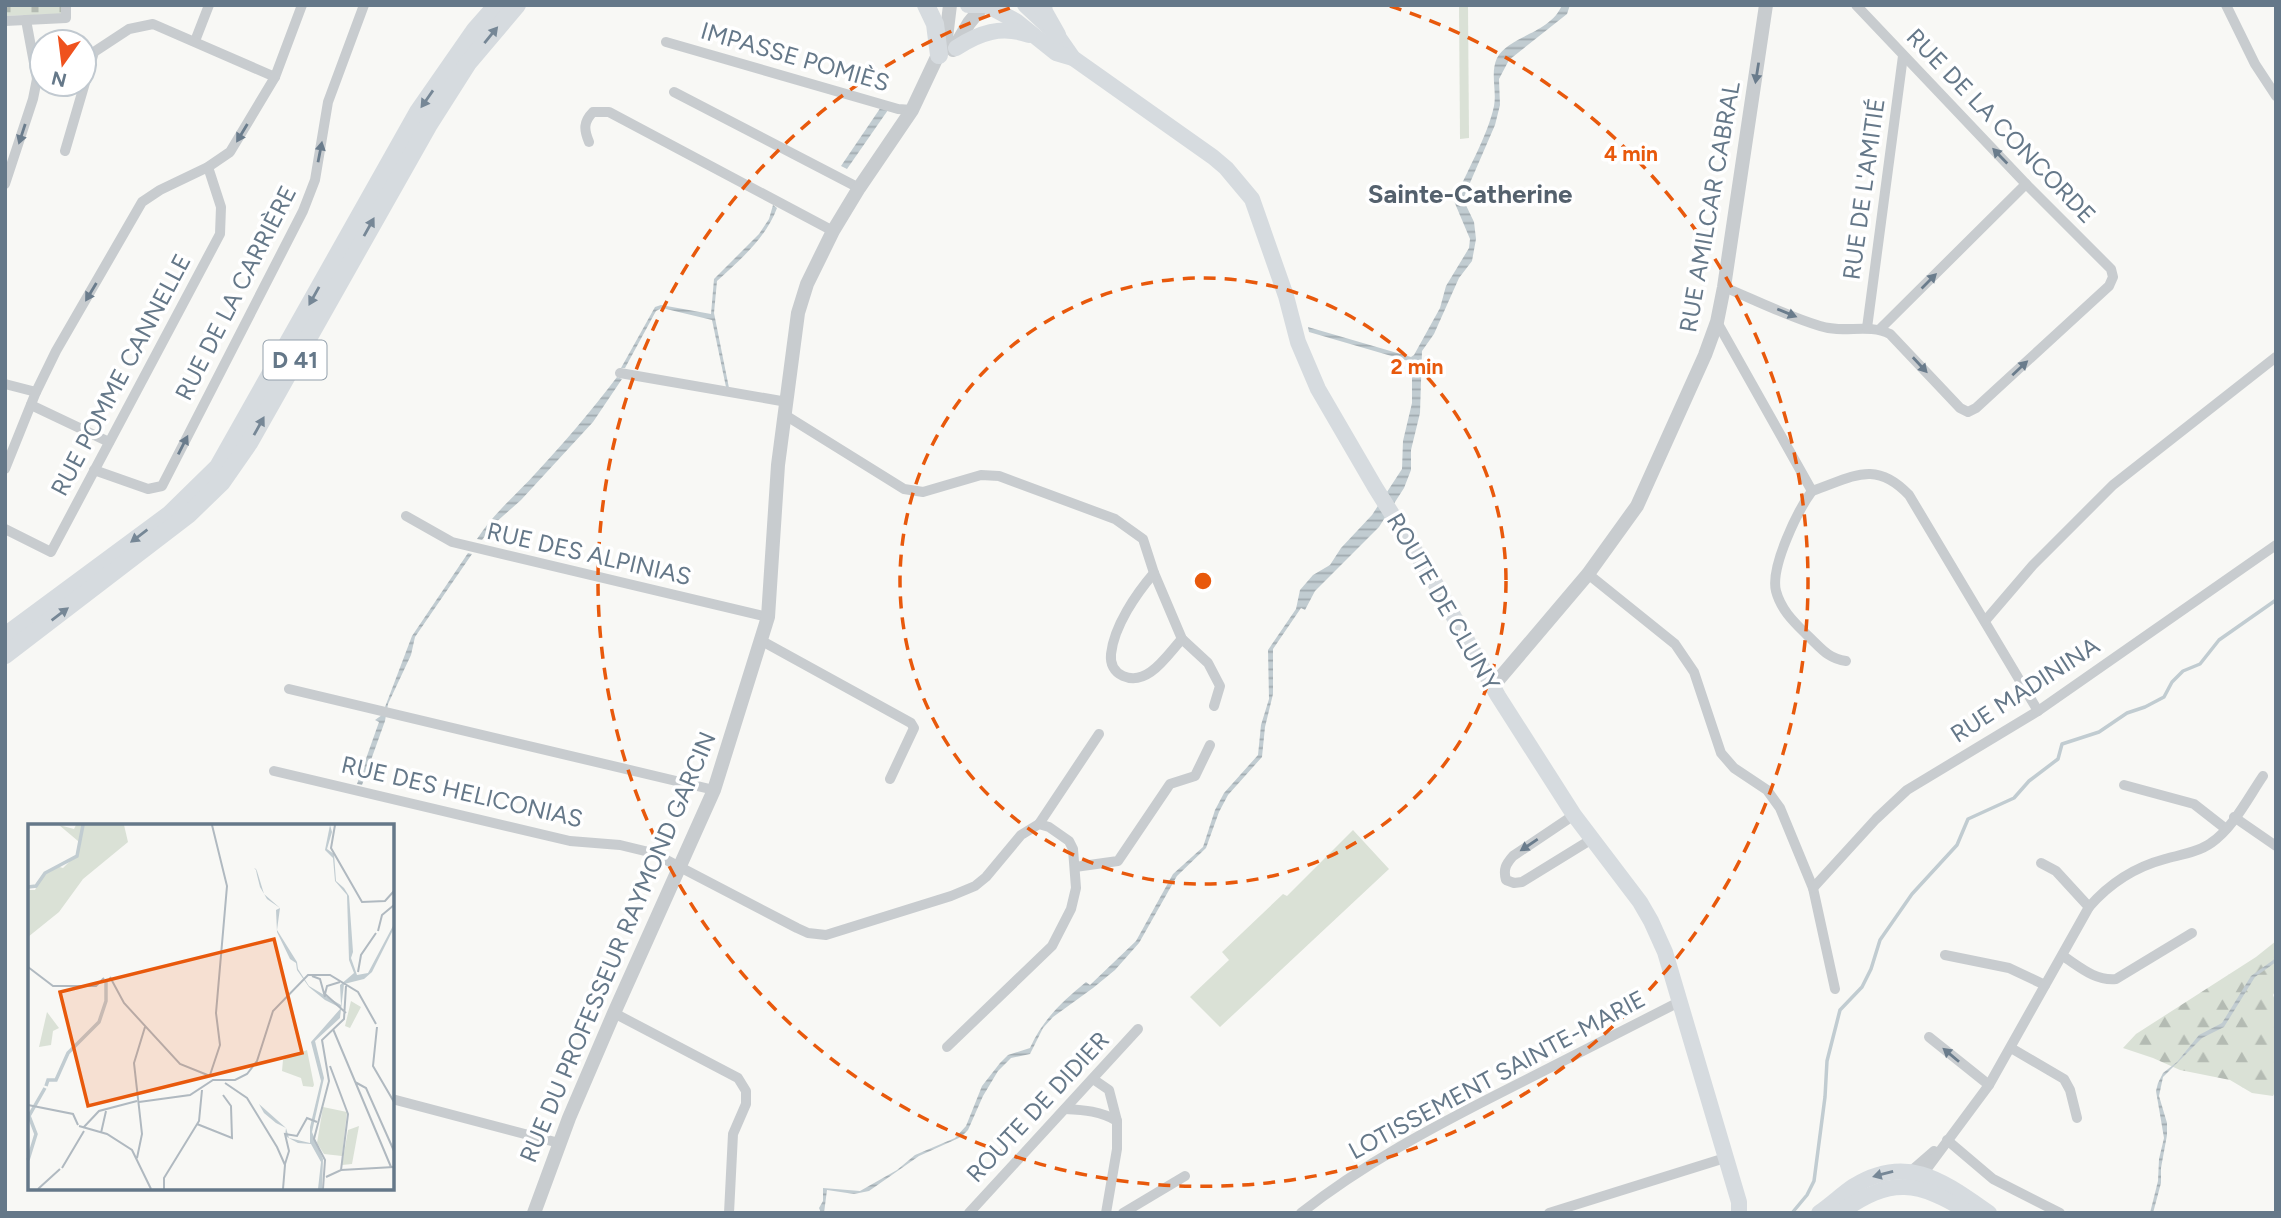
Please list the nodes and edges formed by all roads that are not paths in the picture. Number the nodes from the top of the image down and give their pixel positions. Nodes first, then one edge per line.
1 (66, 5) edge
2 (209, 5) edge
3 (302, 5) edge
4 (364, 5) edge
5 (497, 5) edge
6 (517, 5) edge
7 (926, 5) edge
8 (950, 5) edge
9 (1024, 5) edge
10 (1043, 5) edge
11 (1766, 5) edge
12 (1856, 5) edge
13 (982, 6) edge
14 (2229, 7) edge
15 (26, 20) junction
16 (5, 21) edge
17 (1057, 35) junction
18 (1037, 38) junction
19 (195, 41) junction
20 (666, 43) dead end
21 (1903, 56) junction
22 (943, 57) junction
23 (1073, 58) junction
24 (275, 77) junction
25 (674, 92) dead end
26 (2276, 96) edge
27 (912, 110) junction
28 (589, 142) dead end
29 (65, 151) dead end
30 (208, 167) junction
31 (848, 181) junction
32 (5, 184) edge
33 (2026, 184) junction
34 (833, 231) junction
35 (1724, 287) junction
36 (1717, 322) junction
37 (1867, 328) junction
38 (1880, 329) junction
39 (2276, 357) edge
40 (620, 373) dead end
41 (5, 384) edge
42 (36, 392) junction
43 (31, 405) junction
44 (786, 409) junction
45 (109, 442) junction
46 (5, 469) edge
47 (94, 470) junction
48 (1812, 491) junction
49 (406, 516) dead end
50 (5, 529) edge
51 (2276, 545) edge
52 (1154, 573) junction
53 (1588, 574) junction
54 (768, 617) junction
55 (1985, 621) junction
56 (5, 636) edge
57 (1182, 639) junction
58 (761, 640) junction
59 (5, 655) edge
60 (1846, 661) dead end
61 (1493, 686) junction
62 (289, 689) dead end
63 (1214, 706) dead end
64 (2038, 711) junction
65 (1099, 734) dead end
66 (1210, 745) dead end
67 (274, 771) dead end
68 (2263, 776) dead end
69 (890, 779) dead end
70 (2124, 785) dead end
71 (714, 790) junction
72 (1574, 814) junction
73 (2234, 817) junction
74 (1039, 824) junction
75 (2226, 829) junction
76 (1592, 839) junction
77 (2276, 846) edge
78 (2040, 863) dead end
79 (680, 865) junction
80 (1075, 867) junction
81 (1813, 888) junction
82 (2089, 907) junction
83 (2192, 933) dead end
84 (1945, 955) dead end
85 (2063, 956) junction
86 (2045, 985) junction
87 (1835, 989) dead end
88 (1681, 1001) junction
89 (614, 1013) junction
90 (1138, 1029) dead end
91 (1929, 1037) dead end
92 (947, 1047) dead end
93 (2011, 1048) junction
94 (1093, 1079) junction
95 (1989, 1085) junction
96 (394, 1100) edge
97 (1065, 1110) junction
98 (2077, 1118) dead end
99 (1117, 1121) junction
100 (1947, 1140) junction
101 (559, 1143) junction
102 (1725, 1158) junction
103 (1185, 1176) dead end
104 (1916, 1177) junction
105 (1742, 1209) edge
106 (534, 1213) edge
107 (729, 1213) edge
108 (969, 1213) edge
109 (1106, 1213) edge
110 (1123, 1213) edge
111 (1301, 1213) edge
112 (1549, 1213) edge
113 (1819, 1213) edge
114 (1840, 1213) edge
115 (1970, 1213) edge
116 (1989, 1213) edge
117 (2060, 1213) edge

1 - 15 street
2 - 19 street
3 - 24 street
47 -> 4 street, RUE DE LA CARRIÈRE
5 -> 56 highway, D 41
59 -> 6 highway, D 41
7 - 22 highway
8 - 22 street, RUE DU PROFESSEUR RAYMOND GARCIN
9 - 17 main road, ROUTE DE CLUNY
10 - 17 highway
11 -> 35 street, RUE AMILCAR CABRAL
12 - 21 street, RUE DE LA CONCORDE
13 - 18 main road, ROUTE DE CLUNY
13 - 22 street, RUE DU PROFESSEUR RAYMOND GARCIN
14 - 26 street
15 - 16 street
15 -> 32 street
17 - 23 main road, ROUTE DE CLUNY
18 - 22 main road
18 - 23 main road, ROUTE DE CLUNY
19 - 24 street
19 - 29 street
20 - 27 street, IMPASSE POMIÈS
33 -> 21 street, RUE DE LA CONCORDE
21 - 37 street, RUE DE L'AMITIÉ
22 - 27 street, RUE DU PROFESSEUR RAYMOND GARCIN
23 - 61 main road, ROUTE DE CLUNY
24 -> 30 street
25 - 31 street
27 - 31 street, RUE DU PROFESSEUR RAYMOND GARCIN
28 - 34 street
30 -> 42 street
30 - 45 street, RUE POMME CANNELLE
31 - 34 street, RUE DU PROFESSEUR RAYMOND GARCIN
38 -> 33 street
38 -> 33 street, RUE DE LA CONCORDE
34 - 44 street, RUE DU PROFESSEUR RAYMOND GARCIN
35 - 36 street, RUE AMILCAR CABRAL
35 -> 37 street
36 - 48 street
36 - 53 street, RUE AMILCAR CABRAL
37 - 38 street
39 - 55 street
40 - 44 street
41 - 42 street
42 - 43 street
43 - 45 street
43 - 46 street
44 - 52 street
44 - 54 street, RUE DU PROFESSEUR RAYMOND GARCIN
45 - 47 street, RUE POMME CANNELLE
47 - 50 street, RUE POMME CANNELLE
48 - 55 street
48 - 60 street
49 - 54 street, RUE DES ALPINIAS
51 - 64 street, RUE MADININA
52 - 57 street
52 - 57 street
53 - 61 street, RUE AMILCAR CABRAL
53 - 81 street
54 - 58 street, RUE DU PROFESSEUR RAYMOND GARCIN
55 - 64 street
57 - 63 street
58 - 69 street
58 - 71 street, RUE DU PROFESSEUR RAYMOND GARCIN
61 - 72 main road, ROUTE DE CLUNY
62 - 71 street
64 - 81 street, RUE MADININA
65 - 74 street, RUE DES HELICONIAS
66 - 80 street
67 - 79 street, RUE DES HELICONIAS
68 - 73 street
70 - 75 street
71 - 79 street, RUE DU PROFESSEUR RAYMOND GARCIN
72 - 76 main road, ROUTE DE CLUNY
72 -> 76 street
73 - 75 street
73 - 77 street
74 - 79 street, RUE DES HELICONIAS
74 - 80 street
75 - 82 street
76 - 88 main road, ROUTE DE CLUNY
78 - 82 street
79 - 89 street, RUE DU PROFESSEUR RAYMOND GARCIN
80 - 92 street
81 - 87 street
82 - 85 street
83 - 85 street
84 - 86 street
85 - 86 street
86 - 93 street
88 - 102 main road, ROUTE DE CLUNY
88 - 111 street, LOTISSEMENT SAINTE-MARIE
89 - 101 street, RUE DU PROFESSEUR RAYMOND GARCIN
89 - 107 street
90 - 94 street, ROUTE DE DIDIER
95 -> 91 street
93 - 95 street
93 - 98 street
94 - 97 street, ROUTE DE DIDIER
94 - 99 street
95 - 100 street
96 - 101 street
97 - 99 street
97 - 108 street, ROUTE DE DIDIER
99 - 109 street
100 - 104 street
100 - 117 street
101 - 106 street, RUE DU PROFESSEUR RAYMOND GARCIN
102 - 105 main road, ROUTE DE CLUNY
102 - 112 street
103 - 110 street
104 -> 113 main road
104 - 114 main road
104 - 115 main road
104 - 116 main road

